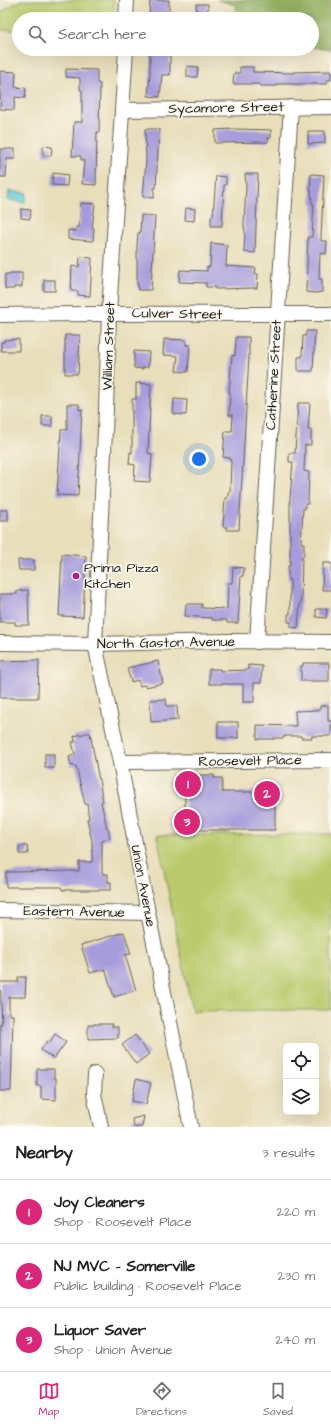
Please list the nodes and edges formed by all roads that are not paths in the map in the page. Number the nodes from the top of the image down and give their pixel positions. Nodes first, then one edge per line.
1 (127, 0) edge
2 (126, 12) edge
3 (126, 56) edge
4 (291, 107) junction
5 (331, 107) edge
6 (122, 110) junction
7 (110, 313) junction
8 (277, 314) junction
9 (331, 314) edge
10 (0, 315) edge
11 (256, 642) junction
12 (331, 642) edge
13 (0, 643) edge
14 (95, 644) junction
15 (331, 760) edge
16 (120, 762) junction
17 (0, 910) edge
18 (148, 913) junction
19 (95, 1074) dead end
20 (101, 1127) edge
21 (191, 1127) edge

1 - 2 street
3 - 6 street, William Street
4 - 5 street, Sycamore Street
4 - 6 street, Sycamore Street
4 - 8 street, Catherine Street
6 - 7 street, William Street
7 - 8 street, Culver Street
7 - 10 street, Culver Street
7 - 14 street, William Street
8 - 9 street, Culver Street
8 - 11 street, Catherine Street
11 - 12 street, North Gaston Avenue
11 - 14 street, North Gaston Avenue
13 - 14 street, North Gaston Avenue
14 - 16 street, Union Avenue
15 - 16 street, Roosevelt Place
16 - 18 street, Union Avenue
17 - 18 street, Eastern Avenue
18 - 21 street, Union Avenue
19 - 20 street

